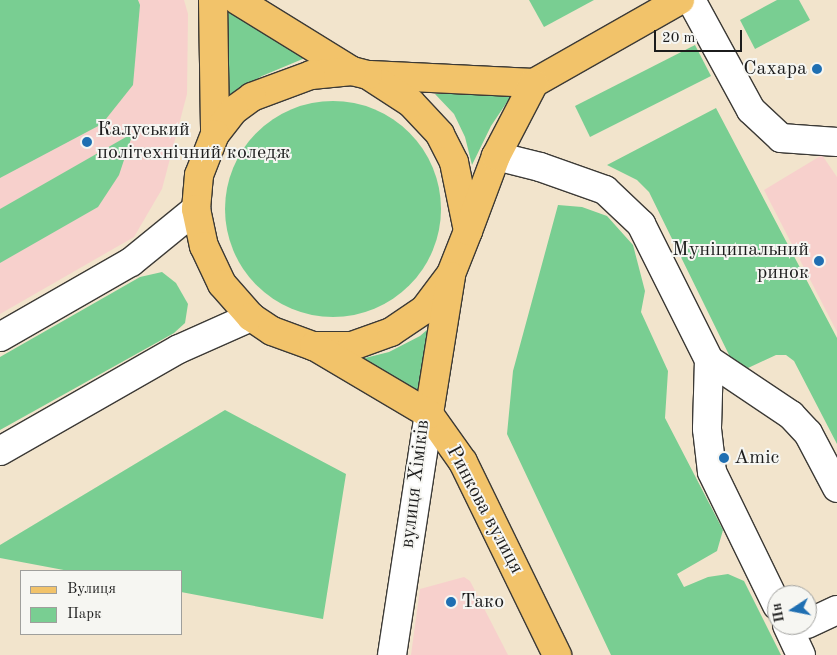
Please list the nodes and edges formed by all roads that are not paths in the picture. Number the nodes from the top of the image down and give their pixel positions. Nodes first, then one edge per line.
1 (213, 0) edge
2 (237, 0) edge
3 (680, 0) edge
4 (691, 0) edge
5 (360, 73) junction
6 (534, 82) junction
7 (215, 134) junction
8 (832, 147) edge
9 (496, 156) junction
10 (196, 209) junction
11 (468, 232) junction
12 (451, 274) junction
13 (251, 316) junction
14 (0, 337) edge
15 (313, 346) junction
16 (709, 360) junction
17 (429, 414) junction
18 (0, 451) edge
19 (837, 488) edge
20 (767, 585) edge
21 (837, 610) edge
22 (817, 621) edge
23 (392, 655) edge
24 (557, 655) edge

1 - 7 main road
2 - 5 main road
3 - 6 main road
4 - 8 street
5 - 6 main road
5 - 7 main road
5 - 11 main road
6 - 9 main road
7 - 10 main road
9 - 11 main road
9 - 16 street
10 - 13 main road
10 - 14 street
11 - 12 main road
12 - 15 main road
12 - 17 main road
13 - 15 main road
13 - 18 street
15 - 17 main road, вулиця Хіміків
16 - 19 street
16 - 20 street
17 - 23 street, вулиця Хіміків
17 - 24 main road, Ринкова вулиця
21 - 22 street

